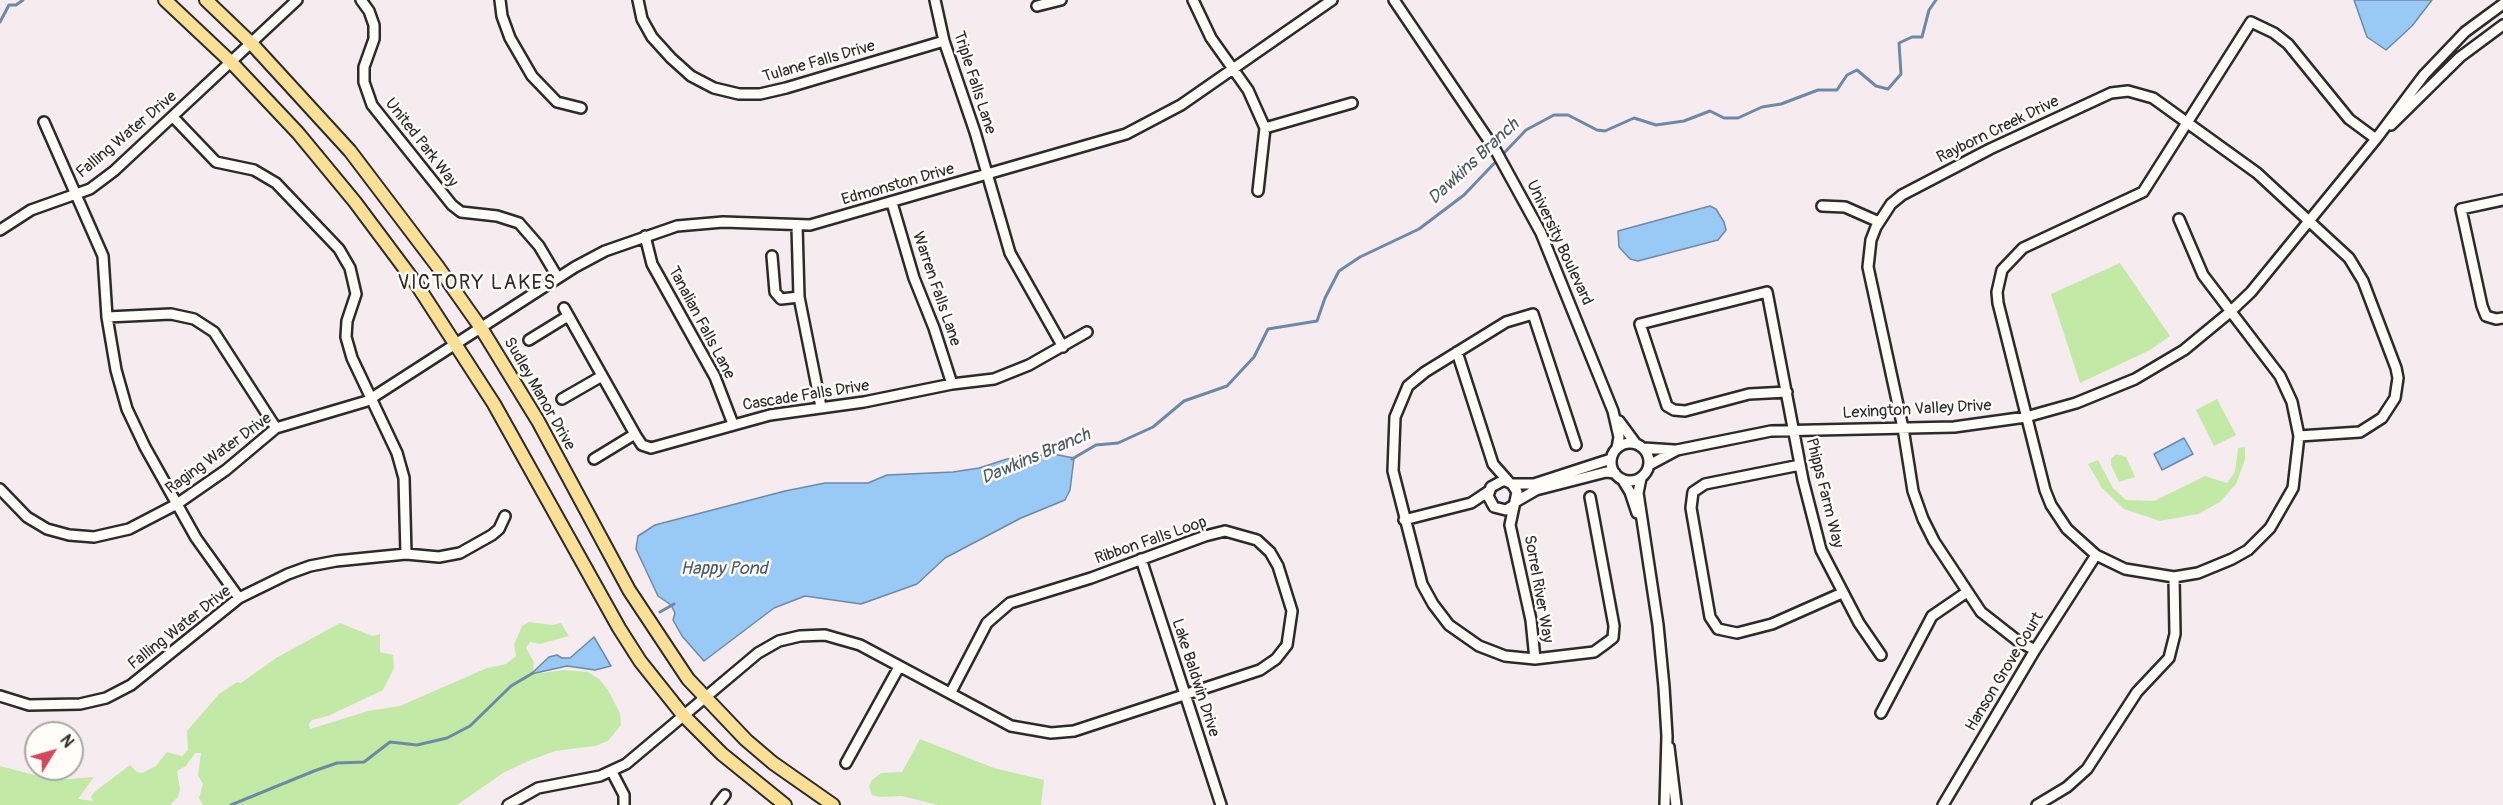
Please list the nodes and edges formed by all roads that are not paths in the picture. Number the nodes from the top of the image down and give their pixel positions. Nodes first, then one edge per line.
1 (165, 0) edge
2 (206, 0) edge
3 (297, 0) edge
4 (361, 0) edge
5 (500, 0) edge
6 (638, 0) edge
7 (935, 0) edge
8 (1061, 0) edge
9 (1193, 0) edge
10 (1332, 0) edge
11 (1398, 2) edge
12 (2503, 4) edge
13 (1038, 6) dead end
14 (2503, 25) edge
15 (944, 41) junction
16 (252, 44) junction
17 (232, 63) junction
18 (1234, 67) junction
19 (1352, 103) dead end
20 (581, 108) dead end
21 (173, 117) junction
22 (2187, 121) junction
23 (44, 122) dead end
24 (1265, 128) junction
25 (2376, 139) junction
26 (987, 175) junction
27 (1258, 191) dead end
28 (78, 195) junction
29 (2503, 200) edge
30 (892, 203) junction
31 (1822, 206) dead end
32 (2179, 219) dead end
33 (2311, 221) junction
34 (1879, 222) junction
35 (797, 226) junction
36 (0, 230) edge
37 (645, 236) junction
38 (772, 256) dead end
39 (558, 278) junction
40 (799, 297) junction
41 (2230, 312) junction
42 (107, 317) junction
43 (2503, 318) edge
44 (481, 328) junction
45 (1087, 332) dead end
46 (529, 339) dead end
47 (457, 344) junction
48 (1063, 347) junction
49 (1456, 352) junction
50 (602, 376) junction
51 (952, 384) junction
52 (1786, 392) junction
53 (373, 398) junction
54 (562, 399) dead end
55 (821, 407) junction
56 (1613, 411) junction
57 (2026, 417) junction
58 (733, 424) junction
59 (276, 428) junction
60 (1903, 428) junction
61 (1794, 430) junction
62 (635, 434) junction
63 (2299, 436) junction
64 (1576, 445) dead end
65 (1640, 446) junction
66 (1617, 448) junction
67 (1677, 450) junction
68 (594, 459) dead end
69 (1611, 459) junction
70 (1493, 464) junction
71 (1649, 465) junction
72 (1800, 465) junction
73 (1618, 476) junction
74 (1641, 478) junction
75 (1510, 483) junction
76 (0, 489) edge
77 (1490, 489) junction
78 (1590, 498) dead end
79 (1471, 503) junction
80 (1515, 503) junction
81 (177, 504) junction
82 (1496, 508) junction
83 (506, 516) dead end
84 (1404, 520) junction
85 (1510, 525) junction
86 (1643, 532) junction
87 (406, 554) junction
88 (2096, 555) junction
89 (1141, 559) junction
90 (2174, 577) junction
91 (1967, 592) junction
92 (1842, 593) junction
93 (239, 598) junction
94 (2035, 650) junction
95 (1881, 655) dead end
96 (1535, 659) junction
97 (899, 668) junction
98 (951, 692) junction
99 (1184, 694) junction
100 (0, 696) edge
101 (704, 697) junction
102 (1881, 713) dead end
103 (683, 715) junction
104 (1667, 736) junction
105 (846, 763) dead end
106 (612, 771) junction
107 (726, 795) dead end
108 (1945, 802) edge
109 (508, 805) edge
110 (624, 805) edge
111 (717, 805) edge
112 (785, 805) edge
113 (833, 805) edge
114 (1221, 805) edge
115 (1665, 805) edge
116 (1676, 805) edge
117 (1956, 805) edge
118 (2037, 805) edge

1 - 17 main road
2 - 16 main road, Sudley Manor Drive
3 - 16 street, Falling Water Drive
4 - 39 street, United Park Way
5 - 20 street
6 - 15 street, Tulane Falls Drive
7 - 15 street, Triple Falls Lane
8 - 13 street
9 - 18 street
10 - 18 street, Edmonston Drive
11 - 56 street, University Boulevard
12 - 25 street, Lexington Valley Drive
14 - 25 street, Lexington Valley Drive
15 - 26 street, Triple Falls Lane
16 - 17 street, Falling Water Drive
16 - 44 main road, Sudley Manor Drive
17 - 21 street, Falling Water Drive
17 - 47 main road
18 - 24 street
18 - 26 street, Edmonston Drive
19 - 24 street
21 - 28 street, Falling Water Drive
21 - 53 street
22 - 25 street
22 - 33 street, Rayborn Creek Drive
22 - 34 street, Rayborn Creek Drive
22 - 57 street
23 - 28 street
24 - 27 street
25 - 33 street, Lexington Valley Drive
26 - 30 street, Edmonston Drive
26 - 48 street, Triple Falls Lane
28 - 36 street, Falling Water Drive
28 - 42 street
29 - 43 street
30 - 35 street, Edmonston Drive
30 - 51 street, Warren Falls Lane
31 - 34 street
32 - 41 street
33 - 41 street, Lexington Valley Drive
33 - 63 street, Rayborn Creek Drive
34 - 60 street, Rayborn Creek Drive
35 - 37 street, Edmonston Drive
35 - 40 street
37 - 39 street, Edmonston Drive
37 - 58 street, Tanalian Falls Lane
38 - 40 street
39 - 44 street, Edmonston Drive
40 - 55 street
41 - 57 street, Lexington Valley Drive
41 - 63 street
42 - 59 street
42 - 81 street
44 - 47 street, Edmonston Drive
44 - 101 main road, Sudley Manor Drive
45 - 48 street, Cascade Falls Drive
46 - 50 street
47 - 53 street, Raging Water Drive
47 - 103 main road
48 - 51 street, Cascade Falls Drive
49 - 64 street
49 - 70 street
49 - 84 street
50 - 54 street
50 - 62 street
51 - 55 street, Cascade Falls Drive
52 - 52 street, Phipps Farm Way
52 - 61 street, Phipps Farm Way
53 - 59 street, Raging Water Drive
53 - 87 street
55 - 58 street, Cascade Falls Drive
56 - 65 street, University Boulevard
56 - 66 street, University Boulevard
57 - 60 street, Lexington Valley Drive
57 - 88 street
58 - 62 street, Cascade Falls Drive
59 - 81 street, Raging Water Drive
60 - 61 street, Lexington Valley Drive
60 - 91 street, Rayborn Creek Drive
61 - 67 street, Lexington Valley Drive
61 - 72 street, Phipps Farm Way
62 - 68 street
63 - 90 street
65 - 66 street
65 - 67 street, Lexington Valley Drive
65 - 71 street
66 - 69 street
67 - 71 street, Lexington Valley Drive
69 - 73 street
69 - 75 street
70 - 75 street
70 - 77 street
71 - 74 street
72 - 92 street, Phipps Farm Way
72 - 92 street
73 - 74 street
73 - 80 street
73 - 86 street
74 - 86 street
75 - 77 street
75 - 80 street
76 - 81 street, Raging Water Drive
77 - 79 street
77 - 82 street
78 - 96 street
79 - 82 street
79 - 84 street
80 - 82 street
80 - 85 street, Sorrel River Way
81 - 93 street
82 - 85 street, Sorrel River Way
83 - 87 street, Falling Water Drive
84 - 96 street
85 - 96 street, Sorrel River Way
86 - 104 street
87 - 93 street, Falling Water Drive
88 - 90 street
88 - 94 street, Hanson Grove Court
89 - 98 street, Ribbon Falls Loop
89 - 99 street, Lake Baldwin Drive
89 - 99 street, Ribbon Falls Loop
90 - 118 street
91 - 94 street, Rayborn Creek Drive
91 - 102 street
92 - 95 street, Phipps Farm Way
93 - 100 street, Falling Water Drive
94 - 108 street, Hanson Grove Court
97 - 98 street, Ribbon Falls Loop
97 - 101 street, Ribbon Falls Loop
97 - 105 street
98 - 99 street, Ribbon Falls Loop
99 - 114 street, Lake Baldwin Drive
101 - 103 street, Ribbon Falls Loop
101 - 113 main road, Sudley Manor Drive
103 - 106 street, Ribbon Falls Loop
103 - 112 main road
104 - 115 street
104 - 116 street
106 - 109 street, Ribbon Falls Loop
106 - 110 street
107 - 111 street
108 - 117 street

